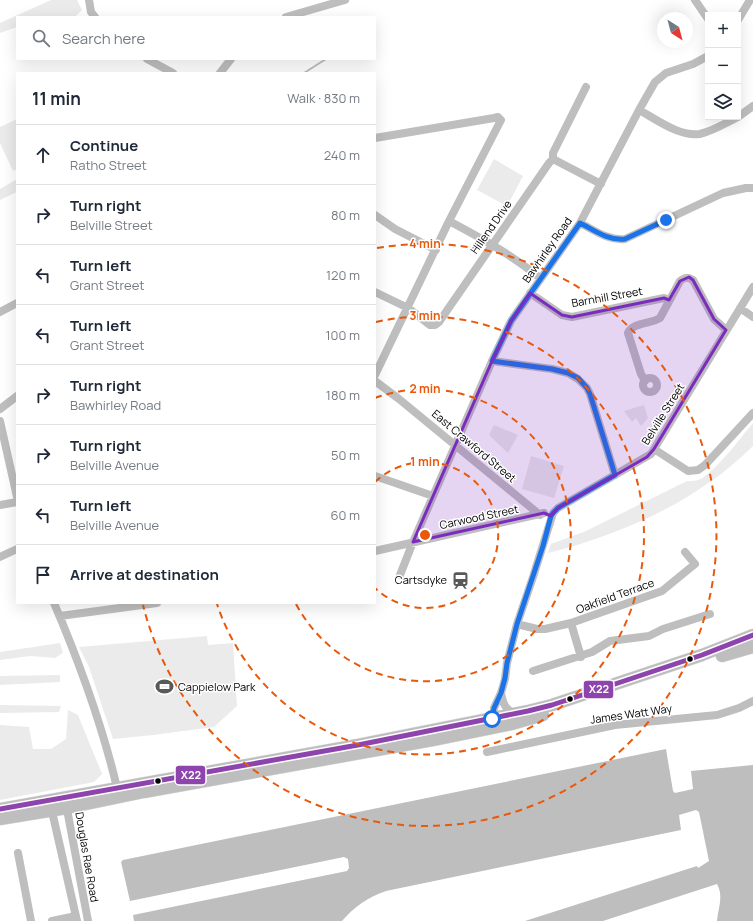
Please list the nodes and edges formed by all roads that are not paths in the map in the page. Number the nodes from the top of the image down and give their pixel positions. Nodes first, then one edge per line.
1 (89, 0) edge
2 (345, 0) edge
3 (695, 0) edge
4 (750, 0) edge
5 (705, 15) edge
6 (741, 15) edge
7 (94, 16) edge
8 (289, 16) edge
9 (705, 58) edge
10 (230, 60) edge
11 (157, 61) edge
12 (172, 72) edge
13 (221, 72) edge
14 (586, 87) dead end
15 (571, 97) dead end
16 (580, 101) junction
17 (753, 106) edge
18 (639, 110) junction
19 (741, 115) edge
20 (732, 120) edge
21 (376, 138) edge
22 (554, 159) junction
23 (601, 184) junction
24 (753, 188) edge
25 (376, 216) edge
26 (449, 221) junction
27 (580, 223) junction
28 (493, 245) junction
29 (436, 250) junction
30 (540, 278) junction
31 (753, 287) edge
32 (376, 292) edge
33 (530, 293) junction
34 (669, 300) junction
35 (16, 304) edge
36 (408, 308) junction
37 (740, 308) junction
38 (0, 312) edge
39 (753, 317) edge
40 (726, 330) junction
41 (492, 361) junction
42 (376, 373) edge
43 (376, 381) edge
44 (645, 381) dead end
45 (16, 397) edge
46 (0, 409) edge
47 (753, 413) edge
48 (0, 421) edge
49 (456, 445) junction
50 (654, 449) junction
51 (3, 452) edge
52 (615, 475) junction
53 (376, 476) edge
54 (16, 494) edge
55 (433, 496) junction
56 (16, 502) edge
57 (0, 505) edge
58 (552, 514) junction
59 (540, 515) junction
60 (413, 542) junction
61 (16, 549) edge
62 (376, 551) edge
63 (684, 552) dead end
64 (0, 557) edge
65 (400, 575) dead end
66 (54, 604) edge
67 (150, 604) edge
68 (710, 614) dead end
69 (60, 616) junction
70 (571, 623) junction
71 (517, 624) junction
72 (753, 635) edge
73 (753, 647) edge
74 (581, 657) junction
75 (533, 672) dead end
76 (501, 693) junction
77 (753, 701) edge
78 (515, 714) junction
79 (493, 723) junction
80 (488, 752) dead end
81 (118, 792) junction
82 (66, 802) junction
83 (51, 804) junction
84 (0, 809) edge
85 (0, 819) edge
86 (18, 853) dead end
87 (76, 919) edge
88 (30, 921) edge
89 (52, 921) edge
90 (88, 921) edge

1 - 7 street
2 - 8 street
3 - 5 street
4 - 6 street
9 - 18 street, Bawhirley Road
10 - 13 street
11 - 12 street
14 - 16 street
15 - 16 street
16 - 22 street
17 - 19 street
18 - 20 street
18 - 23 street, Bawhirley Road
21 - 26 street
22 - 23 street
22 - 28 street, Hillend Drive
23 - 27 street, Bawhirley Road
24 - 27 street
25 - 29 street
26 - 28 street
26 - 29 street
27 - 30 street, Bawhirley Road
28 - 30 street
28 - 36 street, Hillend Drive
29 - 36 street
30 - 33 street, Bawhirley Road
31 - 37 street, Belville Street
32 - 36 street
33 - 34 street, Barnhill Street
33 - 41 street, Bawhirley Road
34 - 40 street
34 - 44 street
35 - 38 street
36 - 42 street
37 - 39 street
37 - 40 street, Belville Street
40 - 50 street, Belville Street
41 - 49 street, Bawhirley Road
41 - 52 street
43 - 49 street, East Crawford Street
45 - 46 street
47 - 50 street
48 - 51 street
49 - 55 street, Bawhirley Road
49 - 59 street, East Crawford Street
50 - 52 street, Belville Street
51 - 54 street
52 - 58 street, Belville Street
53 - 55 street
55 - 60 street, Bawhirley Road
56 - 57 street
58 - 59 street
58 - 71 street
59 - 60 street, Carwood Street
60 - 62 street, Carwood Street
60 - 65 street, Bawhirley Road
61 - 64 street
63 - 70 street, Oakfield Terrace
66 - 69 street
67 - 69 street
68 - 74 street
69 - 81 street
70 - 71 street, Oakfield Terrace
70 - 74 street
71 - 76 street
72 - 78 highway
73 - 79 highway
74 - 75 street
76 - 78 street
76 - 79 street
77 - 80 street, James Watt Way
78 - 79 highway
79 - 81 highway
81 - 82 highway
82 - 83 highway
82 - 90 street, Douglas Rae Road
83 - 84 highway
83 - 85 highway
83 - 87 street, Douglas Rae Road
86 - 88 street
87 - 89 street

